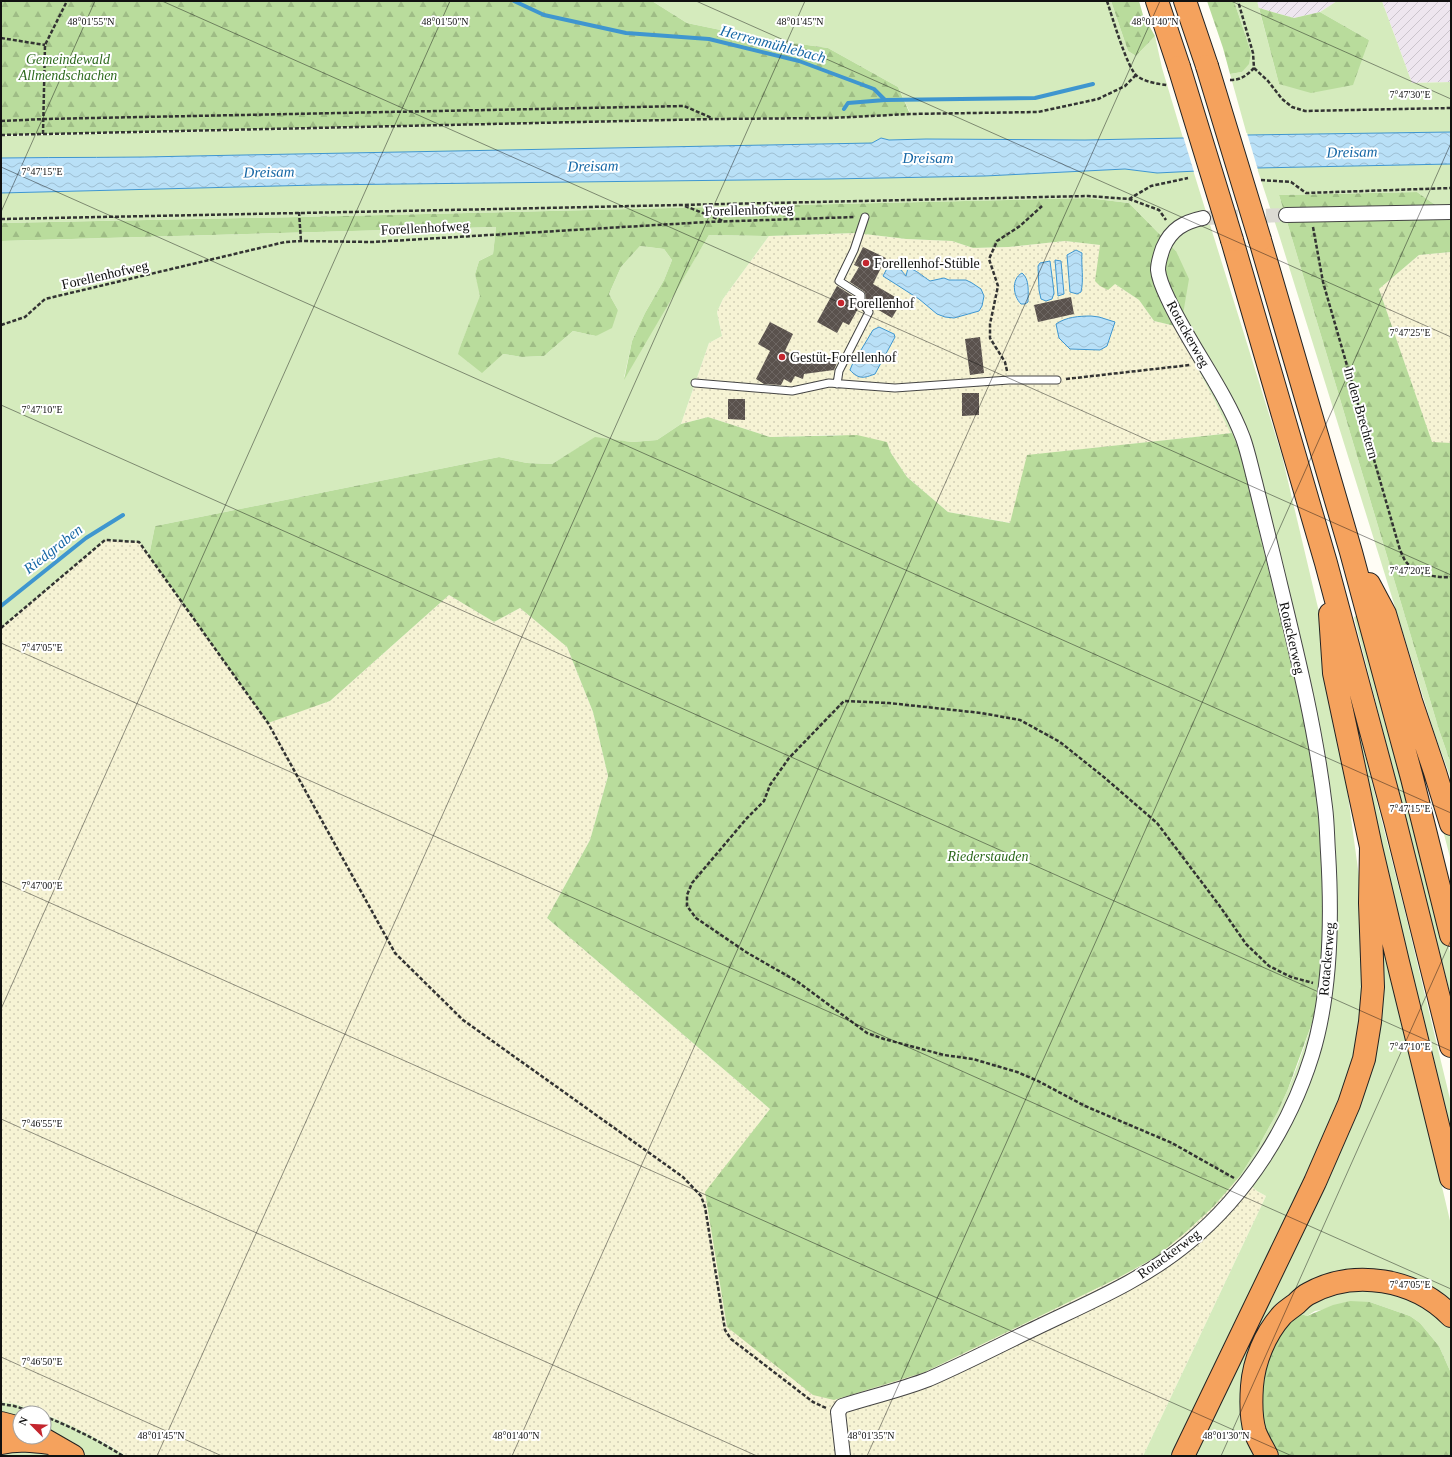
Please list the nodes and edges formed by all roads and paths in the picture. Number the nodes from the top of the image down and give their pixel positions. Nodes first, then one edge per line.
1 (67, 1) edge
2 (1107, 1) edge
3 (1157, 1) edge
4 (1186, 1) edge
5 (1238, 1) edge
6 (1, 38) edge
7 (45, 45) junction
8 (1254, 68) junction
9 (1136, 75) junction
10 (1238, 80) dead end
11 (1165, 85) dead end
12 (1451, 108) edge
13 (44, 119) junction
14 (713, 119) junction
15 (1, 122) edge
16 (42, 134) junction
17 (1, 136) edge
18 (1188, 178) dead end
19 (1261, 180) dead end
20 (1451, 188) edge
21 (1129, 199) junction
22 (682, 205) junction
23 (1042, 206) dead end
24 (300, 212) junction
25 (1451, 212) edge
26 (1310, 214) junction
27 (1286, 215) tunnel mouth
28 (865, 218) joint
29 (1203, 218) tunnel mouth
30 (1, 219) edge
31 (724, 221) junction
32 (1173, 230) junction
33 (301, 241) junction
34 (1, 325) edge
35 (1203, 363) junction
36 (1009, 380) junction
37 (1057, 380) joint
38 (695, 383) dead end
39 (837, 384) junction
40 (1351, 552) junction
41 (1326, 563) junction
42 (1451, 577) edge
43 (1, 628) edge
44 (1451, 824) edge
45 (1371, 847) junction
46 (1451, 935) edge
47 (1326, 985) junction
48 (1451, 1046) edge
49 (1451, 1178) edge
50 (1245, 1183) junction
51 (1451, 1316) edge
52 (1, 1404) edge
53 (12, 1406) edge
54 (838, 1412) junction
55 (52, 1419) edge
56 (1, 1423) edge
57 (12, 1426) edge
58 (12, 1441) edge
59 (1, 1443) edge
60 (52, 1444) edge
61 (73, 1456) edge
62 (123, 1456) edge
63 (843, 1456) edge
64 (1183, 1456) edge
65 (1267, 1456) edge

1 - 7 path
2 - 9 path
3 - 41 highway, bridge
4 - 40 highway, bridge
5 - 8 path
6 - 7 path
7 - 13 path
8 - 10 path
8 - 12 path
9 - 11 path
9 - 14 path
13 - 14 path
13 - 15 path
13 - 16 path
14 - 16 path
16 - 17 path
18 - 21 path
19 - 20 path
21 - 22 path
21 - 32 path
22 - 24 path
22 - 31 path
23 - 36 path
24 - 30 path
24 - 33 path
25 - 26 street
26 - 27 street
26 - 42 path, In den Brechtern
28 - 31 path, Forellenhofweg
28 - 39 lane
29 - 32 street
31 - 33 path, Forellenhofweg
32 - 35 street, Rotackerweg
33 - 34 path, Forellenhofweg
35 - 37 path
35 - 47 street, Rotackerweg
36 - 37 lane
36 - 39 lane
38 - 39 lane
40 - 44 highway
40 - 46 highway
41 - 45 highway
41 - 48 highway
43 - 54 path
45 - 49 highway
45 - 64 highway
47 - 50 street, Rotackerweg
47 - 50 path
50 - 54 street, Rotackerweg
51 - 65 highway
52 - 53 path
54 - 63 street
55 - 62 path
56 - 57 highway
58 - 59 highway
60 - 61 highway

